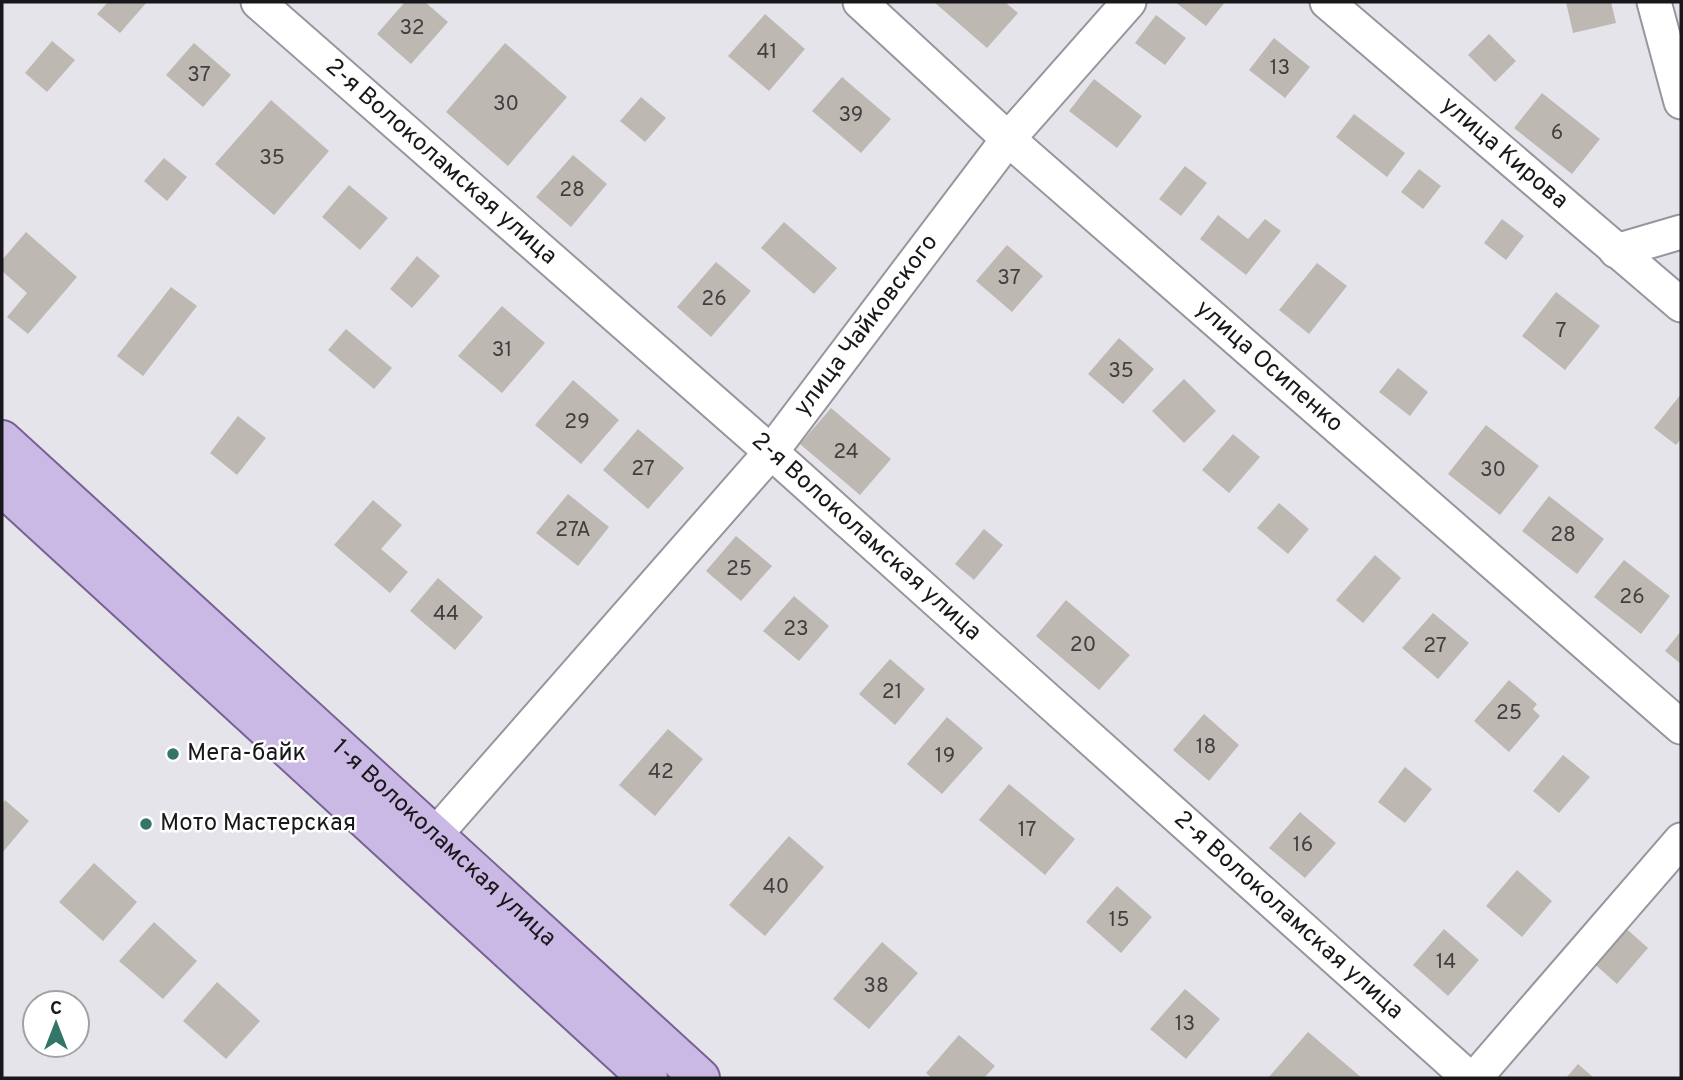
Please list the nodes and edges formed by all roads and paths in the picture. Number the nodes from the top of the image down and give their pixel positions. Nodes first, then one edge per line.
1 (258, 2) edge
2 (860, 2) edge
3 (1129, 2) edge
4 (1327, 2) edge
5 (1654, 2) edge
6 (1681, 102) edge
7 (1008, 139) junction
8 (1681, 232) edge
9 (1616, 251) junction
10 (1681, 305) edge
11 (2, 440) edge
12 (771, 452) junction
13 (2, 486) edge
14 (1681, 727) edge
15 (435, 835) junction
16 (1681, 840) edge
17 (648, 1078) edge
18 (700, 1078) edge
19 (1469, 1078) edge
20 (1475, 1078) edge

1 - 12 street, 2-я Волоколамская улица
2 - 7 street, улица Осипенко
3 - 7 street, улица Чайковского
4 - 9 street, улица Кирова
5 - 6 street
7 - 12 street, улица Чайковского
7 - 14 street, улица Осипенко
8 - 9 street
9 - 10 street, улица Кирова
11 - 15 main road, 1-я Волоколамская улица
12 - 15 street, улица Чайковского
12 - 19 street, 2-я Волоколамская улица
13 - 17 main road, 1-я Волоколамская улица
15 - 18 main road, 1-я Волоколамская улица
16 - 20 street

